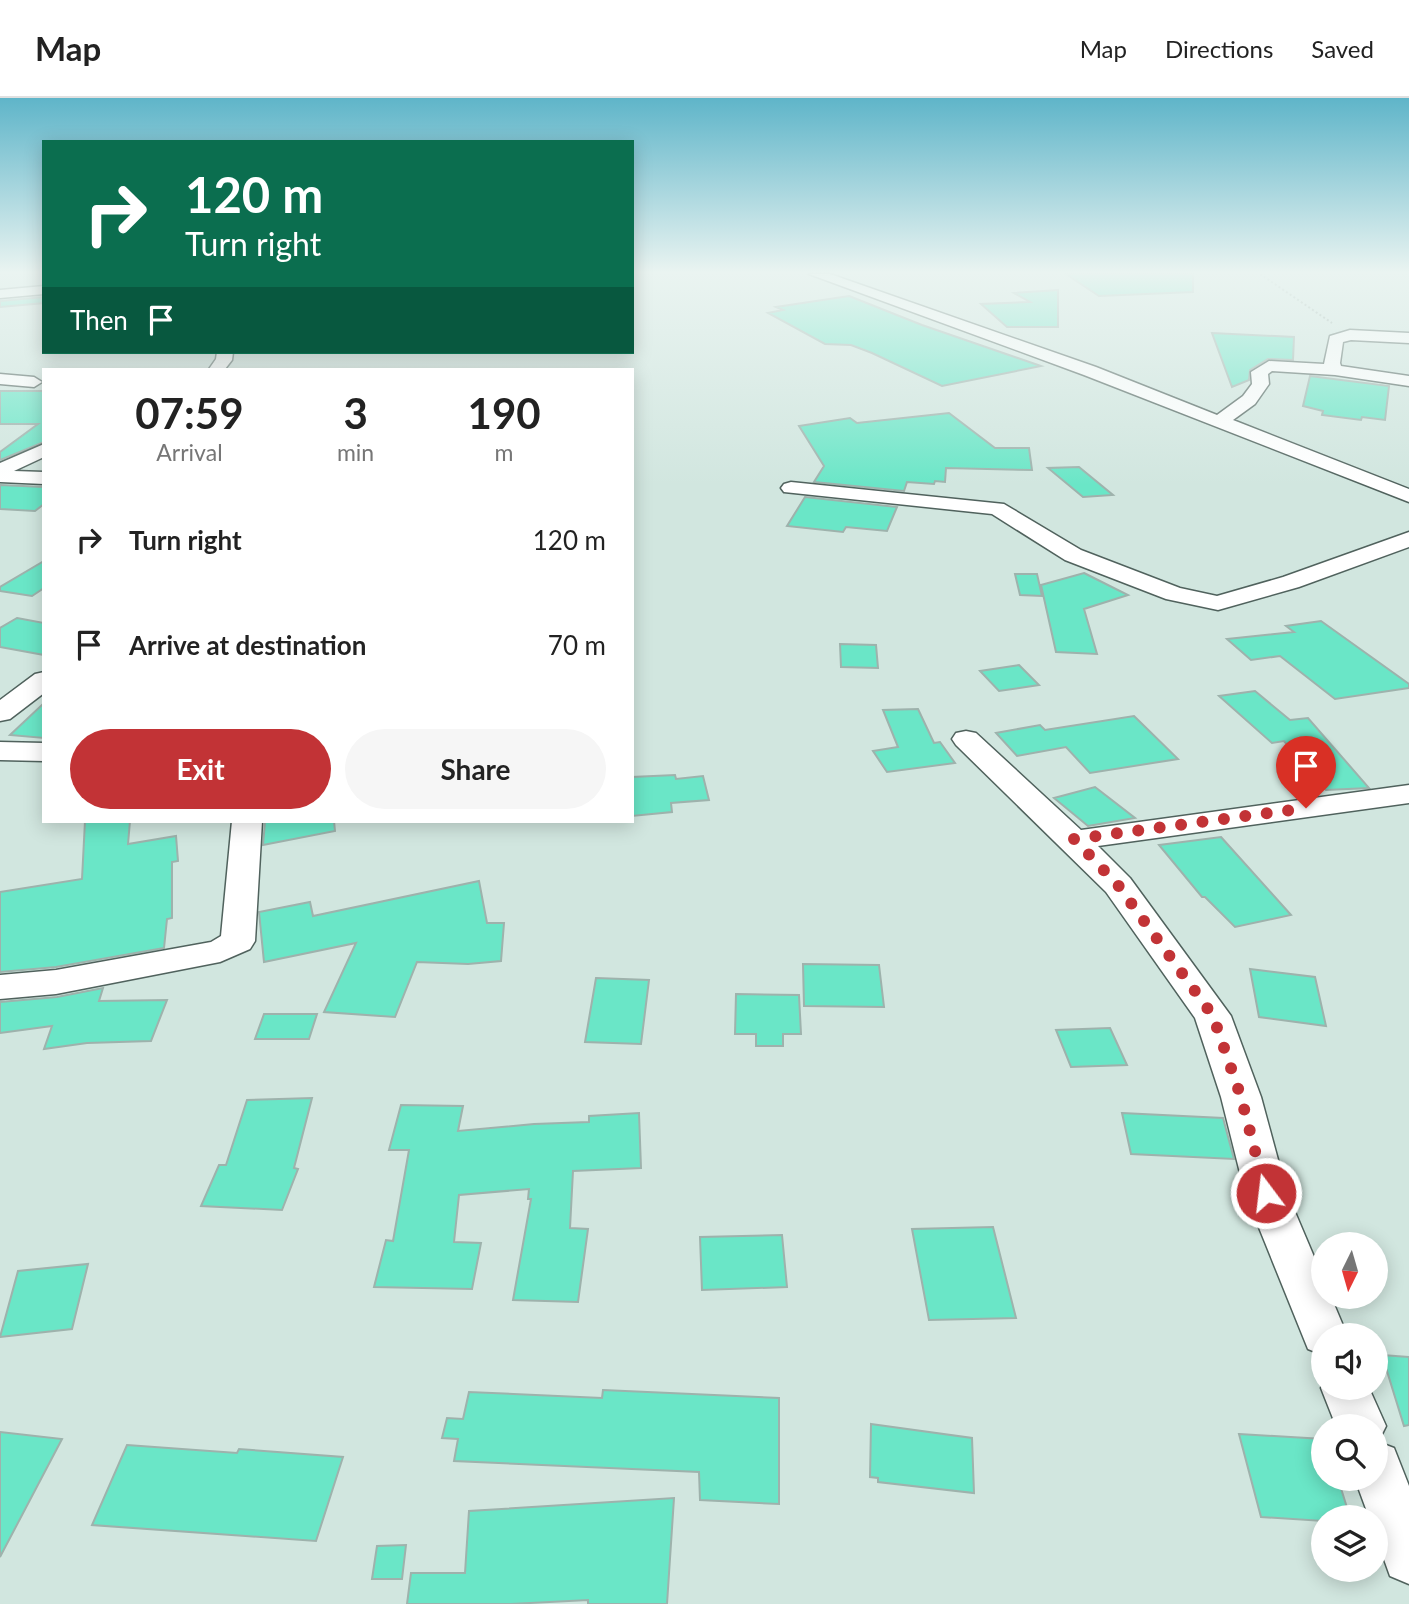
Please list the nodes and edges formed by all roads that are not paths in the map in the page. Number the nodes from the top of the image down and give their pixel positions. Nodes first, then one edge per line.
1 (1016, 344) edge
2 (1335, 344) edge
3 (1335, 370) junction
4 (0, 379) edge
5 (1409, 381) edge
6 (34, 382) dead end
7 (1219, 422) junction
8 (42, 451) edge
9 (0, 470) edge
10 (0, 476) edge
11 (42, 478) edge
12 (791, 488) dead end
13 (1405, 490) edge
14 (1409, 539) edge
15 (42, 682) edge
16 (0, 713) edge
17 (966, 739) dead end
18 (0, 751) edge
19 (42, 752) edge
20 (1409, 794) edge
21 (247, 823) edge
22 (1074, 839) junction
23 (0, 987) edge
24 (1319, 1323) edge
25 (1385, 1491) edge
26 (1409, 1557) edge

1 - 7 street
2 - 3 street
3 - 5 street
3 - 7 street
4 - 6 street
7 - 13 street
8 - 9 street
10 - 11 street
12 - 14 street
15 - 16 street
17 - 22 street
18 - 19 street
20 - 22 street
21 - 23 street
22 - 24 street
25 - 26 street

